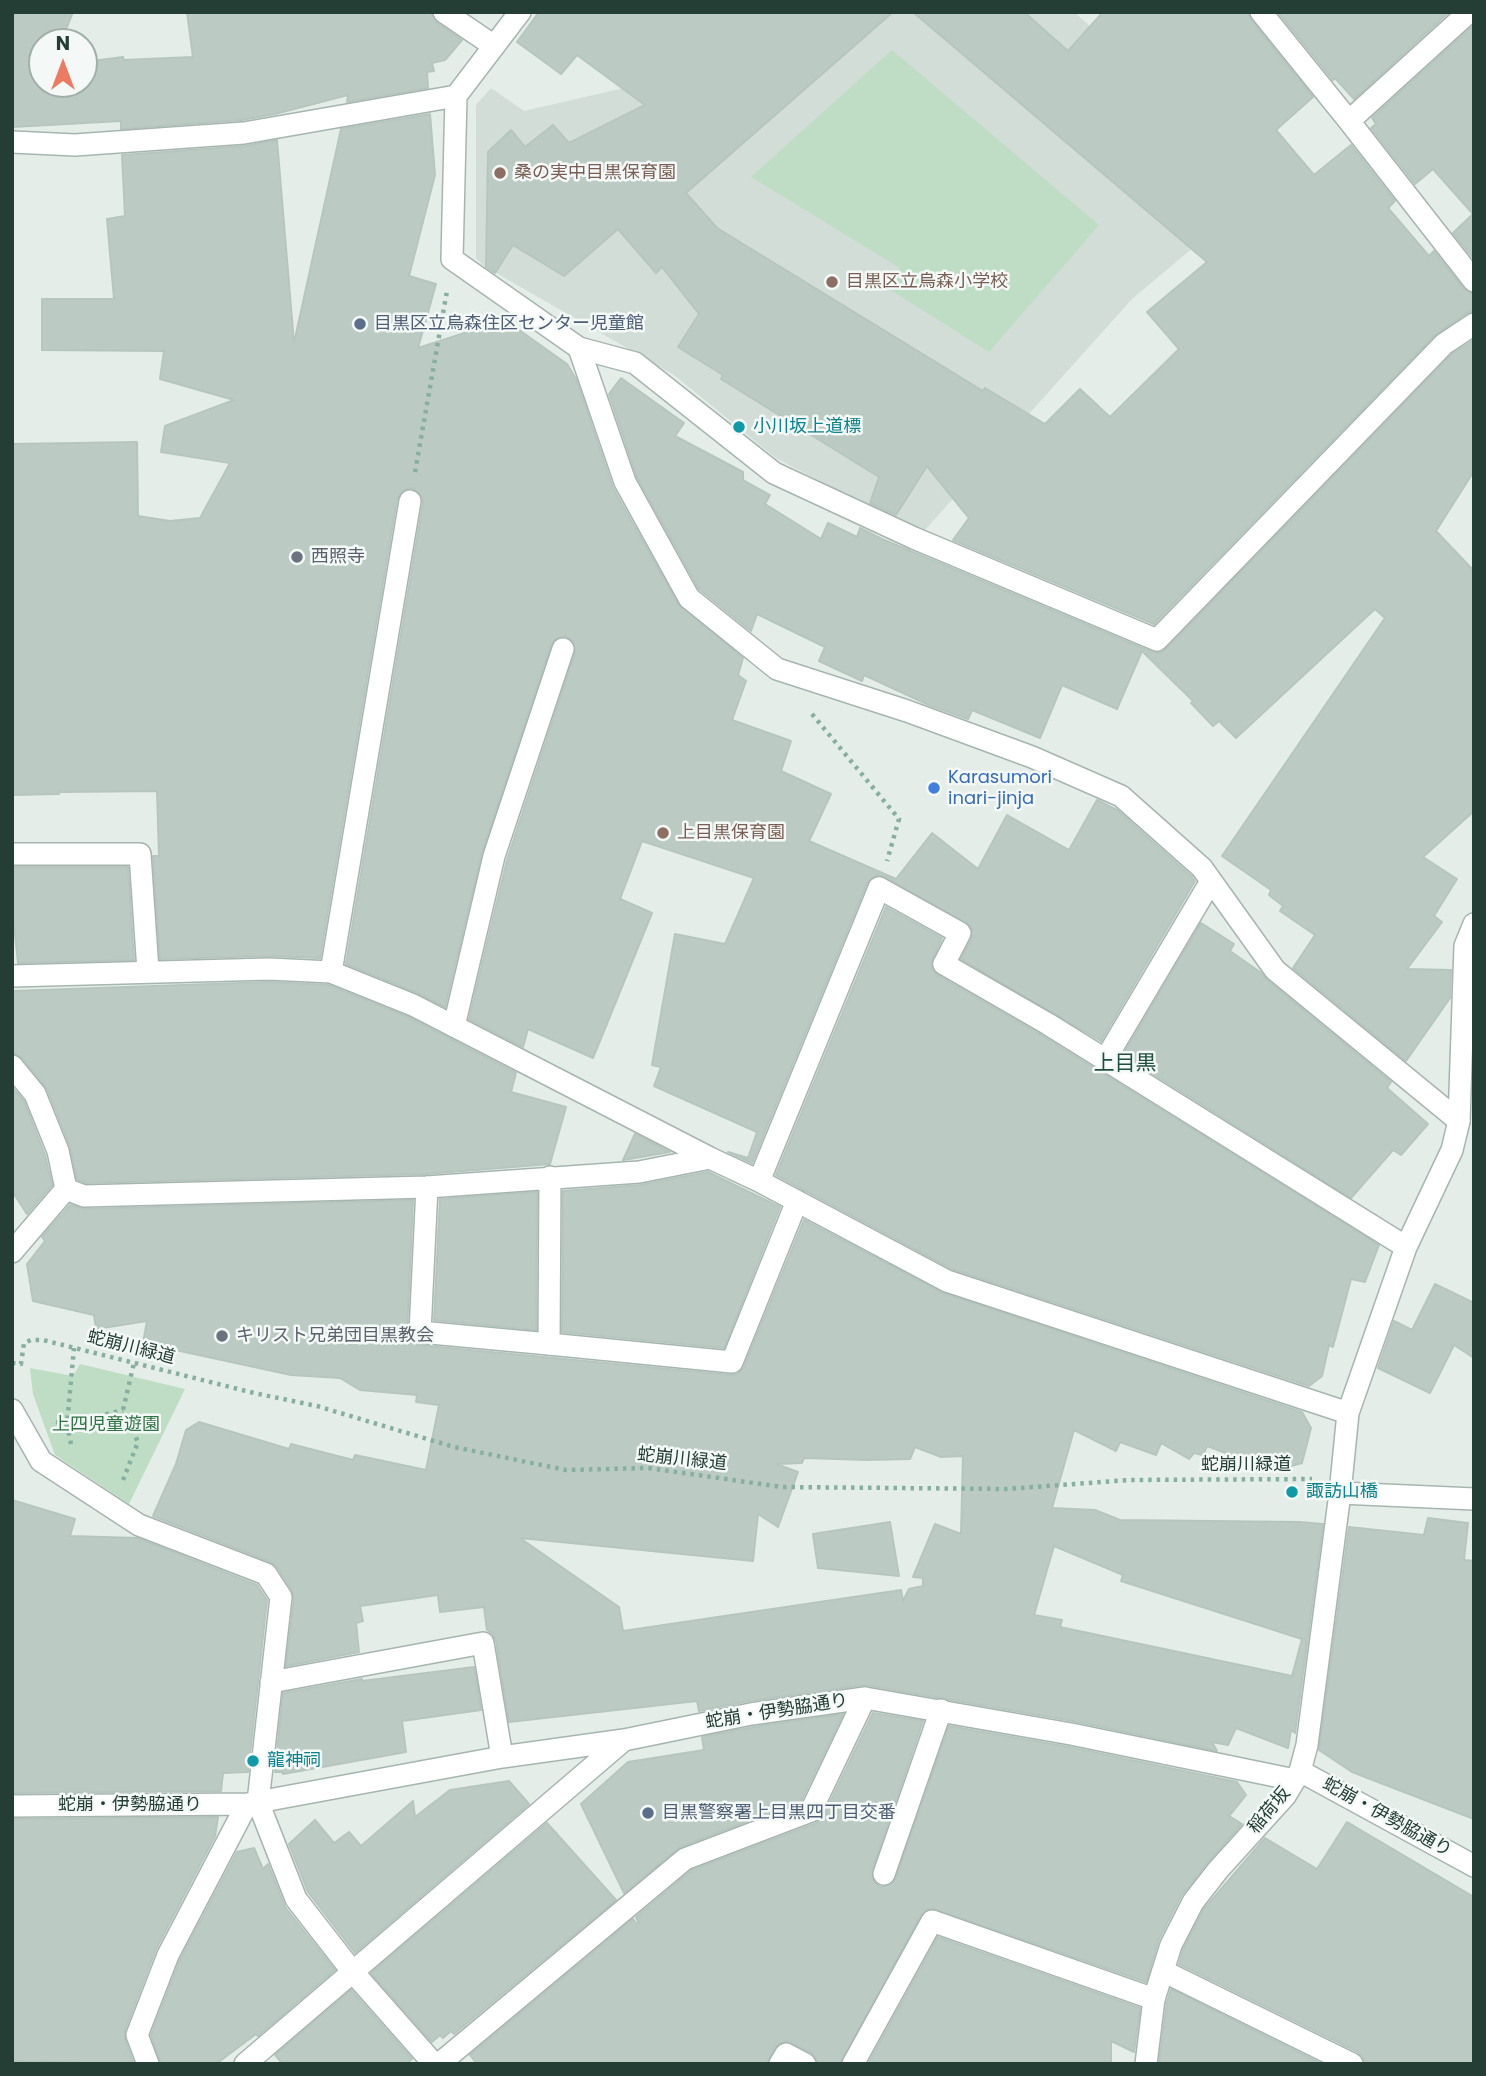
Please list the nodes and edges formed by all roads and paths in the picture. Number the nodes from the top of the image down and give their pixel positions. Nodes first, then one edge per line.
1 (444, 12) edge
2 (520, 12) edge
3 (1261, 12) edge
4 (1469, 12) edge
5 (494, 46) junction
6 (456, 96) junction
7 (1349, 121) junction
8 (12, 142) edge
9 (452, 259) junction
10 (1474, 281) edge
11 (1474, 324) edge
12 (579, 348) junction
13 (410, 501) joint
14 (563, 649) dead end
15 (812, 714) dead end
16 (12, 854) edge
17 (1211, 881) junction
18 (879, 888) junction
19 (1474, 924) edge
20 (1469, 953) edge
21 (148, 971) junction
22 (331, 972) junction
23 (12, 976) edge
24 (454, 1026) junction
25 (1105, 1060) junction
26 (12, 1066) edge
27 (1459, 1121) junction
28 (710, 1158) junction
29 (550, 1177) junction
30 (759, 1181) junction
31 (427, 1186) junction
32 (66, 1189) junction
33 (797, 1201) junction
34 (1406, 1247) junction
35 (12, 1252) edge
36 (549, 1344) junction
37 (74, 1348) junction
38 (12, 1363) edge
39 (134, 1363) junction
40 (12, 1410) edge
41 (123, 1410) junction
42 (1348, 1413) junction
43 (67, 1424) junction
44 (72, 1455) dead end
45 (121, 1485) dead end
46 (1341, 1486) junction
47 (1474, 1499) edge
48 (271, 1682) junction
49 (865, 1698) junction
50 (941, 1710) junction
51 (624, 1740) junction
52 (502, 1757) junction
53 (1297, 1776) junction
54 (253, 1803) junction
55 (12, 1806) edge
56 (1474, 1866) edge
57 (884, 1874) dead end
58 (352, 1971) junction
59 (1163, 1971) junction
60 (1154, 1999) junction
61 (148, 2064) edge
62 (245, 2064) edge
63 (437, 2064) edge
64 (780, 2064) edge
65 (805, 2064) edge
66 (853, 2064) edge
67 (1146, 2064) edge
68 (1352, 2064) edge

1 - 5 street
2 - 5 street
3 - 7 street
4 - 7 street
5 - 6 street
6 - 8 street
6 - 9 street
7 - 10 street
9 - 12 street
9 - 13 path
11 - 12 street
12 - 17 street
13 - 22 street
14 - 24 street
15 - 18 path
16 - 21 street
17 - 25 street
17 - 27 street
18 - 25 street
18 - 30 street
19 - 20 street
20 - 27 street, 稲荷坂
21 - 22 street
21 - 23 street
22 - 24 street
24 - 28 street
25 - 34 street
26 - 32 street
27 - 34 street, 稲荷坂
28 - 29 street
28 - 30 street
29 - 31 street
29 - 36 street
30 - 33 street
31 - 32 street
31 - 36 street
32 - 35 street
33 - 36 street
33 - 42 street
34 - 42 street, 稲荷坂
37 - 38 path, 蛇崩川緑道
37 - 39 path, 蛇崩川緑道
37 - 43 path
39 - 41 path
39 - 46 path, 蛇崩川緑道
40 - 48 street
41 - 43 path
41 - 45 path
42 - 46 street, 稲荷坂
43 - 44 path
46 - 47 street
46 - 53 street, 稲荷坂
48 - 52 street
48 - 54 street
49 - 50 street, 蛇崩・伊勢脇通り
49 - 51 street, 蛇崩・伊勢脇通り
49 - 63 street
50 - 53 street, 蛇崩・伊勢脇通り
50 - 57 street
51 - 52 street, 蛇崩・伊勢脇通り
51 - 58 street
52 - 54 street, 蛇崩・伊勢脇通り
53 - 56 street, 蛇崩・伊勢脇通り
53 - 59 street, 稲荷坂
54 - 55 street, 蛇崩・伊勢脇通り
54 - 58 street
54 - 61 street
58 - 62 street
58 - 63 street
59 - 60 street, 稲荷坂
59 - 68 street
60 - 66 street
60 - 67 street, 稲荷坂
64 - 65 street

